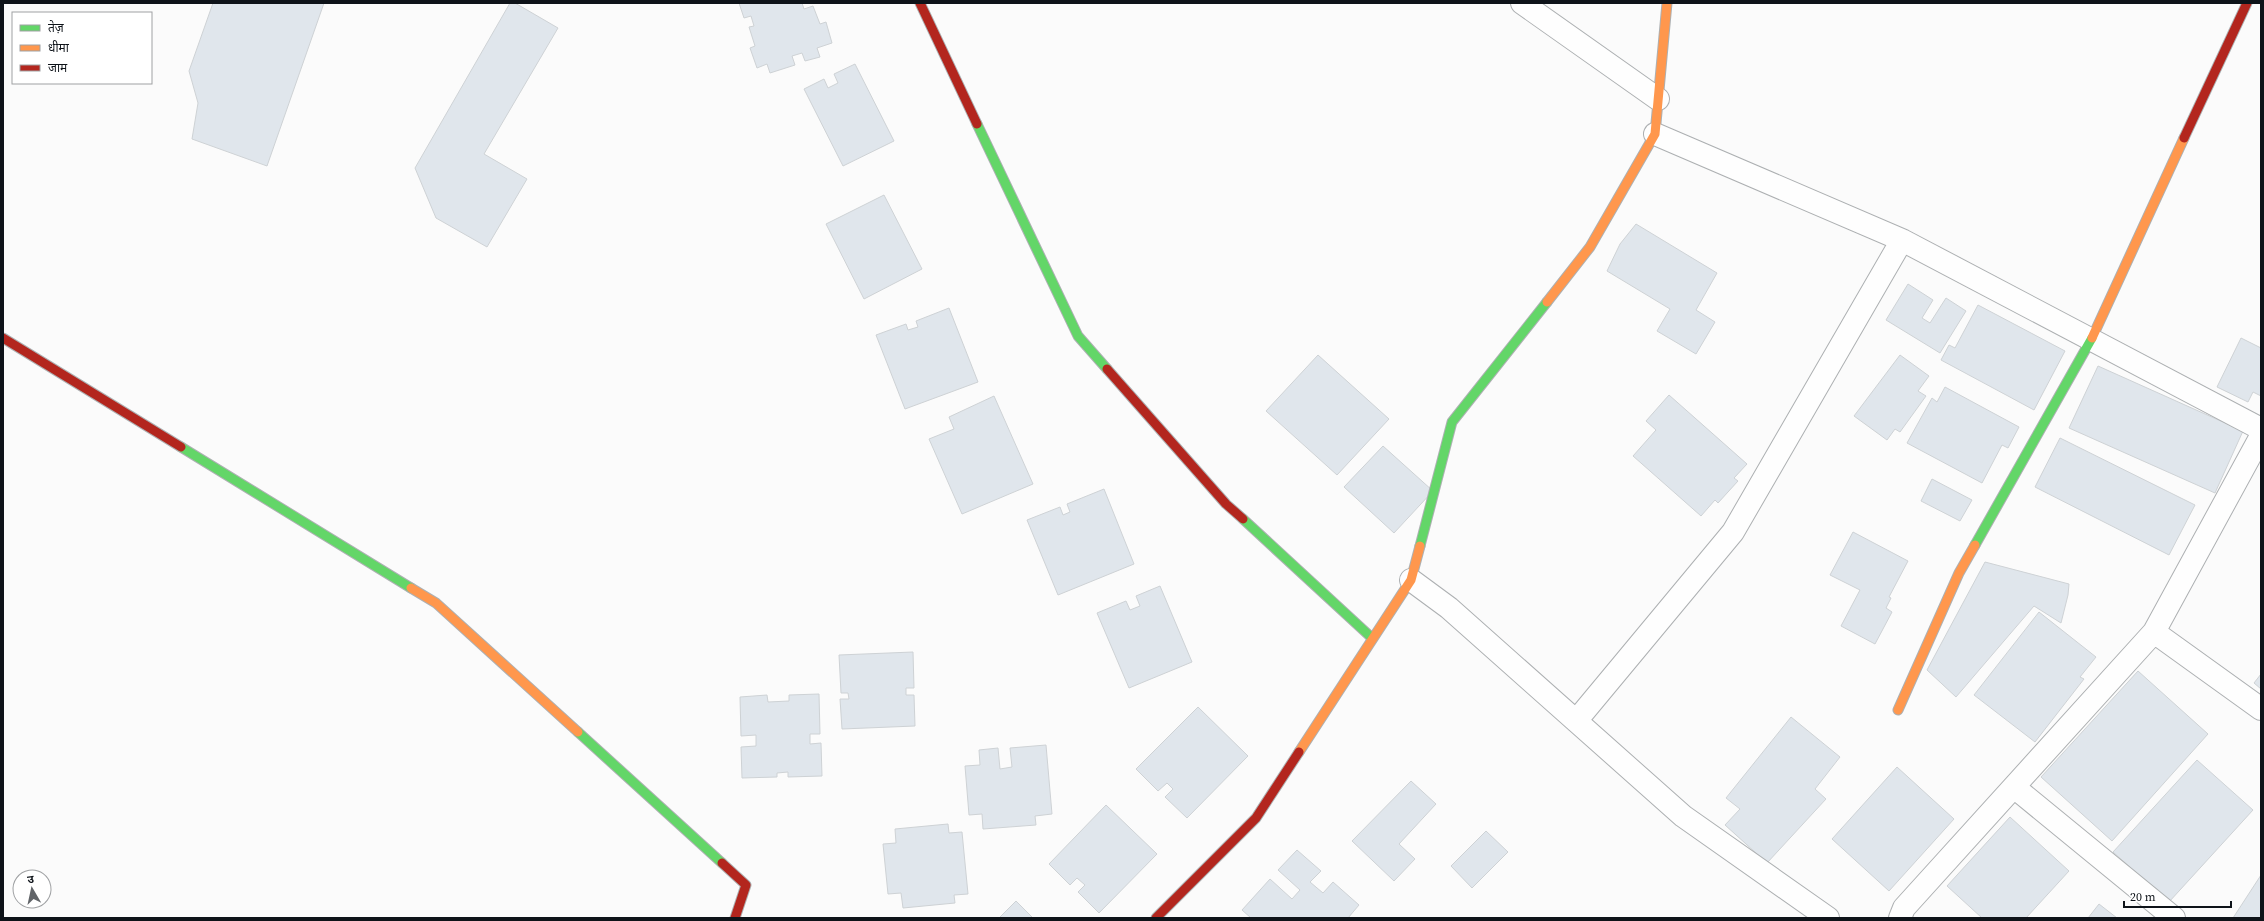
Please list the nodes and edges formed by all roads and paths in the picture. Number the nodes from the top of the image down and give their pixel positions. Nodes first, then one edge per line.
1 (920, 3) edge
2 (1522, 3) edge
3 (1667, 3) edge
4 (2247, 3) edge
5 (1658, 99) junction
6 (1655, 134) junction
7 (1902, 240) junction
8 (3, 338) edge
9 (2091, 340) junction
10 (2261, 429) edge
11 (2261, 436) edge
12 (1410, 580) junction
13 (2154, 632) junction
14 (1372, 638) junction
15 (2261, 709) edge
16 (1898, 710) dead end
17 (1576, 722) junction
18 (2014, 787) junction
19 (734, 918) edge
20 (1156, 918) edge
21 (1828, 918) edge
22 (1900, 918) edge
23 (2174, 918) edge

1 - 14 street
2 - 5 street
3 - 5 street
4 - 9 street
5 - 6 street
6 - 7 street
6 - 12 street
7 - 9 street
7 - 17 street
8 - 19 street
9 - 10 street
9 - 16 street
11 - 13 street
12 - 14 street
12 - 17 street
13 - 15 street
13 - 18 street
14 - 20 street
17 - 21 street
18 - 22 street
18 - 23 street

